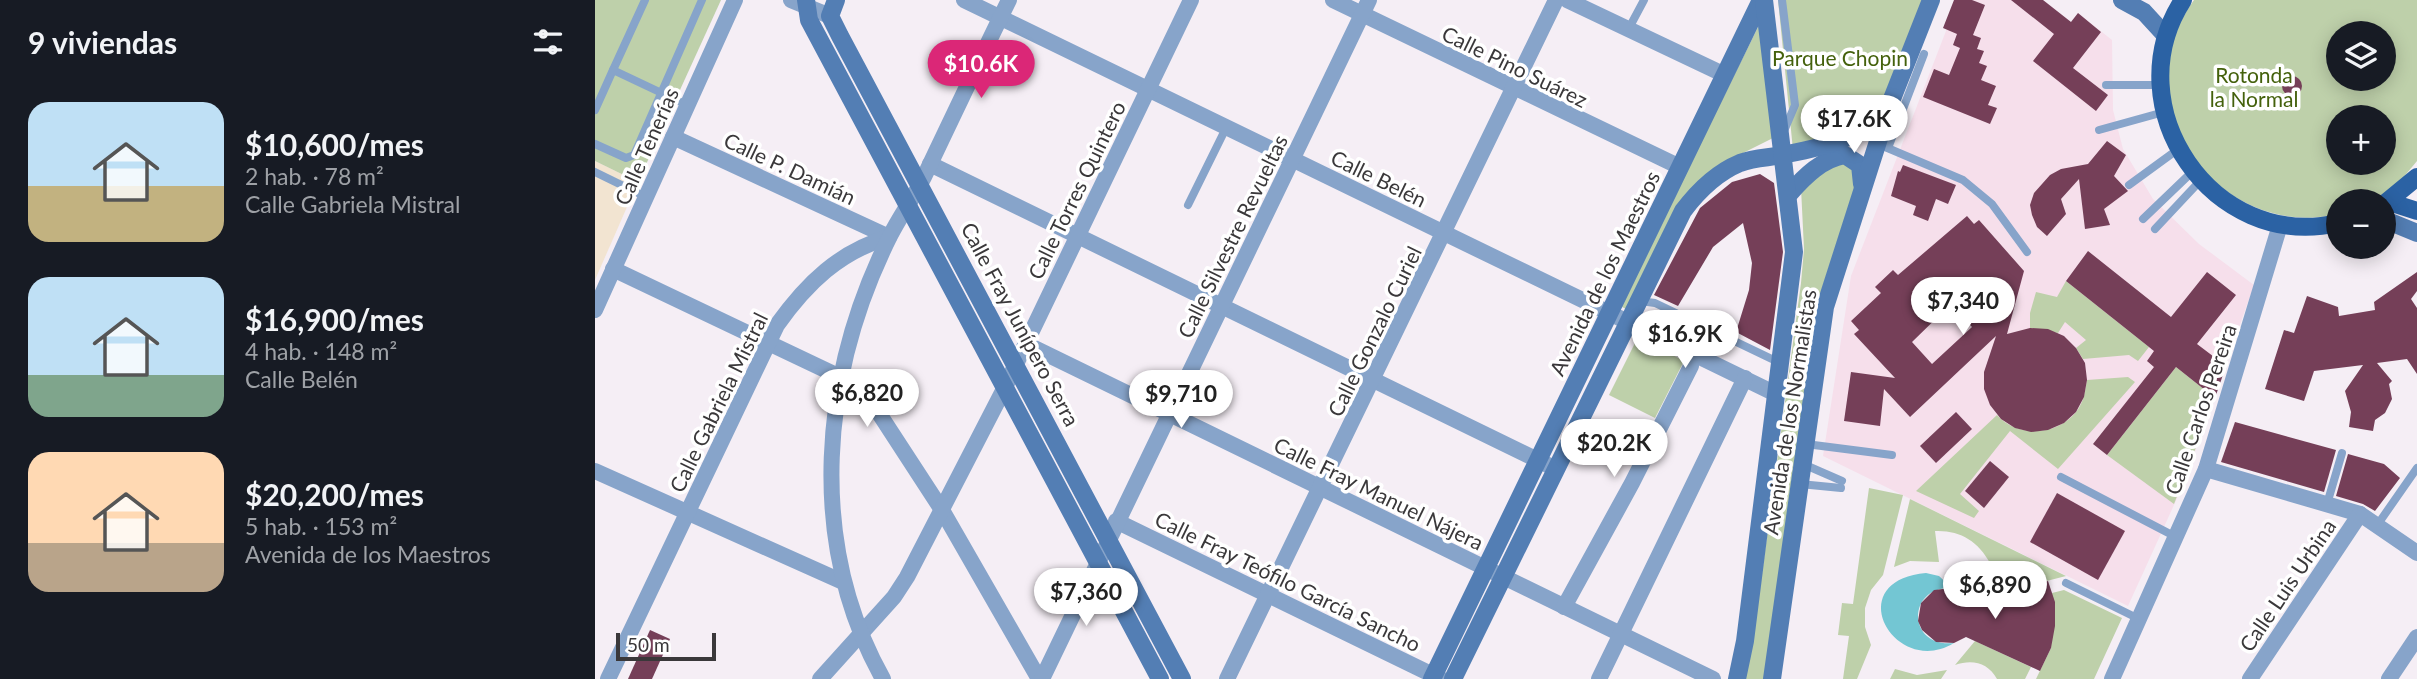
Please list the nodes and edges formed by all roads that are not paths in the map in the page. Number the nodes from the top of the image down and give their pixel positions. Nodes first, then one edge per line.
1 (645, 0) edge
2 (702, 0) edge
3 (735, 0) edge
4 (964, 0) edge
5 (1009, 0) edge
6 (1191, 0) edge
7 (1333, 0) edge
8 (1556, 0) edge
9 (1567, 0) edge
10 (1644, 0) edge
11 (1763, 0) edge
12 (1782, 0) edge
13 (1931, 0) edge
14 (2122, 0) edge
15 (2183, 0) edge
16 (801, 2) edge
17 (1366, 7) edge
18 (833, 8) edge
19 (1000, 17) junction
20 (1628, 30) junction
21 (2166, 36) junction
22 (1924, 54) dead end
23 (613, 70) junction
24 (1725, 75) junction
25 (2106, 85) dead end
26 (2159, 85) junction
27 (1149, 88) junction
28 (1514, 89) junction
29 (662, 93) junction
30 (1891, 104) junction
31 (687, 105) junction
32 (595, 110) edge
33 (2164, 112) junction
34 (1226, 128) junction
35 (2099, 130) dead end
36 (1783, 133) junction
37 (673, 137) junction
38 (595, 144) edge
39 (1883, 146) junction
40 (2177, 150) junction
41 (1785, 155) junction
42 (1292, 160) junction
43 (930, 164) junction
44 (1681, 167) junction
45 (595, 172) edge
46 (2196, 177) junction
47 (2417, 177) edge
48 (921, 183) junction
49 (2129, 185) dead end
50 (1862, 191) junction
51 (1790, 192) junction
52 (646, 197) junction
53 (2396, 197) edge
54 (908, 204) junction
55 (1188, 205) dead end
56 (2396, 209) edge
57 (2417, 211) edge
58 (2396, 217) edge
59 (2143, 219) dead end
60 (2326, 224) edge
61 (2280, 225) junction
62 (2155, 229) dead end
63 (1444, 233) junction
64 (2417, 233) edge
65 (1078, 236) junction
66 (889, 237) junction
67 (2027, 252) dead end
68 (613, 269) junction
69 (1638, 300) junction
70 (1221, 306) junction
71 (595, 310) edge
72 (1619, 317) junction
73 (768, 342) junction
74 (1026, 344) junction
75 (1780, 363) junction
76 (1016, 364) junction
77 (1691, 366) dead end
78 (841, 375) junction
79 (1745, 378) junction
80 (1373, 380) junction
81 (1005, 387) junction
82 (1776, 394) junction
83 (1169, 414) junction
84 (1806, 444) junction
85 (2342, 453) dead end
86 (1892, 455) dead end
87 (1539, 461) junction
88 (1803, 464) junction
89 (2417, 468) edge
90 (1556, 469) junction
91 (2206, 469) junction
92 (595, 471) edge
93 (2061, 477) dead end
94 (1800, 484) junction
95 (1321, 488) junction
96 (2326, 504) junction
97 (942, 510) junction
98 (687, 512) junction
99 (2360, 514) junction
100 (1117, 521) junction
101 (2378, 524) junction
102 (2176, 537) junction
103 (1108, 538) junction
104 (2417, 553) edge
105 (1097, 561) junction
106 (1486, 568) junction
107 (1503, 577) junction
108 (843, 582) junction
109 (2066, 583) dead end
110 (1268, 595) junction
111 (1564, 607) junction
112 (2139, 619) junction
113 (862, 634) junction
114 (1621, 634) junction
115 (2417, 637) edge
116 (1436, 678) edge
117 (608, 679) edge
118 (820, 679) edge
119 (883, 679) edge
120 (1040, 679) edge
121 (1160, 679) edge
122 (1182, 679) edge
123 (1227, 679) edge
124 (1453, 679) edge
125 (1599, 679) edge
126 (1713, 679) edge
127 (1737, 679) edge
128 (1772, 679) edge
129 (2112, 679) edge
130 (2250, 679) edge
131 (2389, 679) edge

1 - 23 lane
2 - 29 lane
3 - 31 street, Calle Tenerías
4 - 19 street, Calle Belén
5 - 19 street
6 - 27 street, Calle Torres Quintero
7 - 17 street, Calle Pino Suárez
8 - 28 street, Calle Gonzalo Curiel
9 - 20 street
10 - 20 lane
11 - 24 street, Avenida de los Maestros
11 - 36 street, Avenida de los Normalistas
12 - 36 lane
13 - 30 street, Avenida de los Normalistas
14 - 21 street
15 - 21 main road
16 - 18 street, Calle Fray Junípero Serra
16 - 54 street, Calle Fray Junípero Serra
17 - 28 street, Calle Pino Suárez
17 - 42 street, Calle Silvestre Revueltas
18 - 48 street, Calle Fray Junípero Serra
19 - 27 street, Calle Belén
19 - 43 street
20 - 24 street
21 - 26 main road
22 - 39 lane
23 - 29 lane
23 - 32 lane
24 - 44 street, Avenida de los Maestros
25 - 26 lane
26 - 33 main road
27 - 34 street, Calle Belén
27 - 65 street, Calle Torres Quintero
28 - 44 street, Calle Pino Suárez
28 - 63 street, Calle Gonzalo Curiel
29 - 31 lane
29 - 38 lane
30 - 39 street, Avenida de los Normalistas
30 - 41 street, Avenida de los Maestros
31 - 37 street, Calle Tenerías
33 - 35 lane
33 - 40 main road
34 - 42 street, Calle Belén
34 - 55 lane
36 - 41 street, Avenida de los Normalistas
37 - 52 street, Calle Tenerías
37 - 66 street, Calle P. Damián
39 - 50 street, Avenida de los Normalistas
39 - 67 lane
40 - 46 main road
40 - 49 lane
41 - 51 street, Avenida de los Normalistas
41 - 69 street, Avenida de los Maestros
42 - 63 street, Calle Belén
42 - 70 street, Calle Silvestre Revueltas
43 - 48 street
43 - 65 street
44 - 72 street, Avenida de los Maestros
45 - 52 lane
46 - 59 lane
46 - 61 main road
46 - 62 lane
47 - 53 main road
48 - 54 street
48 - 76 street, Calle Fray Junípero Serra
50 - 51 street
50 - 84 street, Avenida de los Normalistas
51 - 75 street, Avenida de los Normalistas
52 - 68 street, Calle Tenerías
54 - 66 street
54 - 81 street, Calle Fray Junípero Serra
56 - 57 main road
58 - 64 street
60 - 61 main road
61 - 91 street, Calle Carlos Pereira
63 - 72 street, Calle Belén
63 - 80 street, Calle Gonzalo Curiel
65 - 70 street
65 - 74 street, Calle Torres Quintero
66 - 73 street, Calle Gabriela Mistral
66 - 78 street
68 - 71 street, Calle Tenerías
68 - 73 street
69 - 72 street, Avenida de los Maestros
69 - 75 lane
70 - 80 street
70 - 83 street, Calle Silvestre Revueltas
72 - 79 street, Calle Belén
72 - 87 street, Avenida de los Maestros
72 - 90 street, Avenida de los Maestros
73 - 78 street
73 - 98 street, Calle Gabriela Mistral
74 - 76 street, Calle Torres Quintero
74 - 83 street, Calle Fray Manuel Nájera
75 - 82 street, Avenida de los Normalistas
76 - 81 street, Calle Torres Quintero
76 - 103 street, Calle Fray Junípero Serra
77 - 111 street
78 - 97 street
78 - 108 street
79 - 82 street, Calle Belén
79 - 114 street
80 - 87 street
80 - 95 street, Calle Gonzalo Curiel
81 - 97 street, Calle Torres Quintero
81 - 105 street, Calle Fray Junípero Serra
82 - 127 street, Avenida de los Normalistas
83 - 95 street, Calle Fray Manuel Nájera
83 - 100 street, Calle Silvestre Revueltas
84 - 86 lane
84 - 88 street, Avenida de los Normalistas
85 - 96 lane
87 - 90 street
87 - 106 street, Avenida de los Maestros
88 - 94 street, Avenida de los Normalistas
88 - 94 lane
89 - 101 lane
90 - 107 street, Avenida de los Maestros
91 - 96 street
91 - 102 street, Calle Carlos Pereira
92 - 98 street
93 - 102 lane
94 - 128 street, Avenida de los Normalistas
95 - 106 street, Calle Fray Manuel Nájera
95 - 110 street, Calle Gonzalo Curiel
96 - 99 street
97 - 113 street, Calle Torres Quintero
97 - 120 street
98 - 108 street
98 - 117 street, Calle Gabriela Mistral
99 - 101 street
99 - 130 street, Calle Luis Urbina
100 - 103 street, Calle Silvestre Revueltas
100 - 110 street, Calle Fray Teófilo García Sancho
101 - 104 street
102 - 112 street, Calle Carlos Pereira
103 - 105 street, Calle Silvestre Revueltas
103 - 122 street, Calle Fray Junípero Serra
105 - 120 street, Calle Silvestre Revueltas
105 - 121 street, Calle Fray Junípero Serra
106 - 107 street, Calle Fray Manuel Nájera
106 - 116 street, Avenida de los Maestros
107 - 111 street, Calle Fray Manuel Nájera
107 - 124 street, Avenida de los Maestros
108 - 113 street
109 - 112 lane
110 - 116 street, Calle Fray Teófilo García Sancho
110 - 123 street, Calle Gonzalo Curiel
111 - 114 street, Calle Fray Manuel Nájera
112 - 129 street, Calle Carlos Pereira
113 - 118 street, Calle Torres Quintero
113 - 119 street
114 - 125 street
114 - 126 street, Calle Fray Manuel Nájera
115 - 131 street

